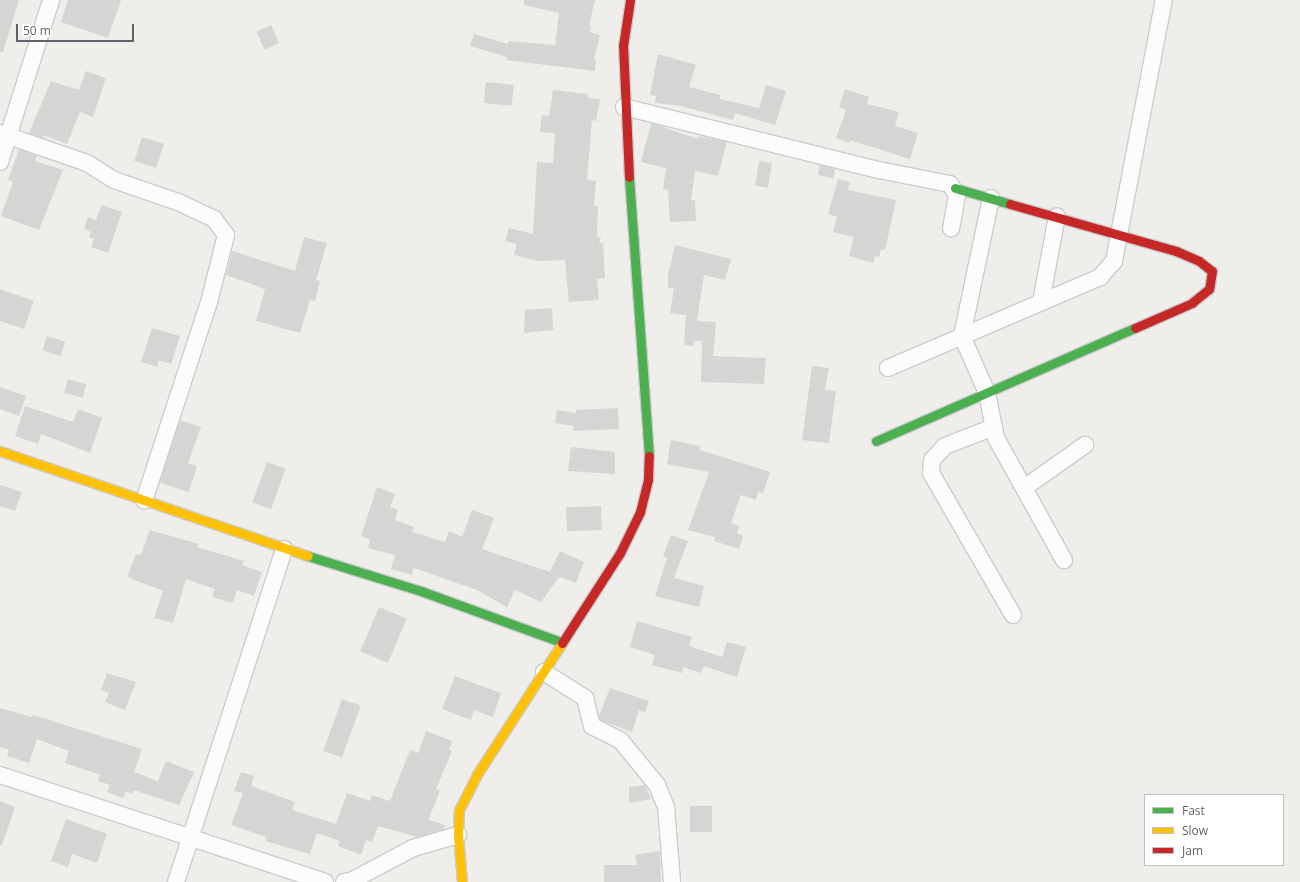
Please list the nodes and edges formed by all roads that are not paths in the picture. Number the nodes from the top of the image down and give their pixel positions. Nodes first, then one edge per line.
1 (50, 0) edge
2 (630, 0) edge
3 (1164, 0) edge
4 (624, 107) junction
5 (4, 134) edge
6 (0, 162) edge
7 (955, 188) junction
8 (991, 198) junction
9 (1057, 216) junction
10 (951, 228) dead end
11 (1118, 233) junction
12 (1040, 302) junction
13 (962, 336) junction
14 (888, 368) dead end
15 (987, 393) junction
16 (994, 427) junction
17 (876, 441) dead end
18 (1086, 445) dead end
19 (0, 451) edge
20 (1024, 488) junction
21 (144, 501) junction
22 (284, 549) junction
23 (1064, 560) dead end
24 (1013, 615) dead end
25 (561, 642) junction
26 (544, 672) junction
27 (0, 775) edge
28 (458, 835) junction
29 (190, 838) junction
30 (176, 882) edge
31 (325, 882) edge
32 (344, 882) edge
33 (462, 882) edge
34 (672, 882) edge

1 - 5 street
2 - 4 street
3 - 11 street
4 - 7 street
4 - 25 street
5 - 6 street
5 - 21 street
7 - 8 street
7 - 10 street
8 - 9 street
8 - 13 street
9 - 11 street
9 - 12 street
11 - 12 street
11 - 15 street
12 - 13 street
13 - 14 street
13 - 15 street
15 - 16 street
15 - 17 street
16 - 20 street
16 - 24 street
18 - 20 street
19 - 21 street
20 - 23 street
21 - 22 street
22 - 25 street
22 - 29 street
25 - 26 street
26 - 28 street
26 - 34 street
27 - 29 street
28 - 32 street
28 - 33 street
29 - 30 street
29 - 31 street

